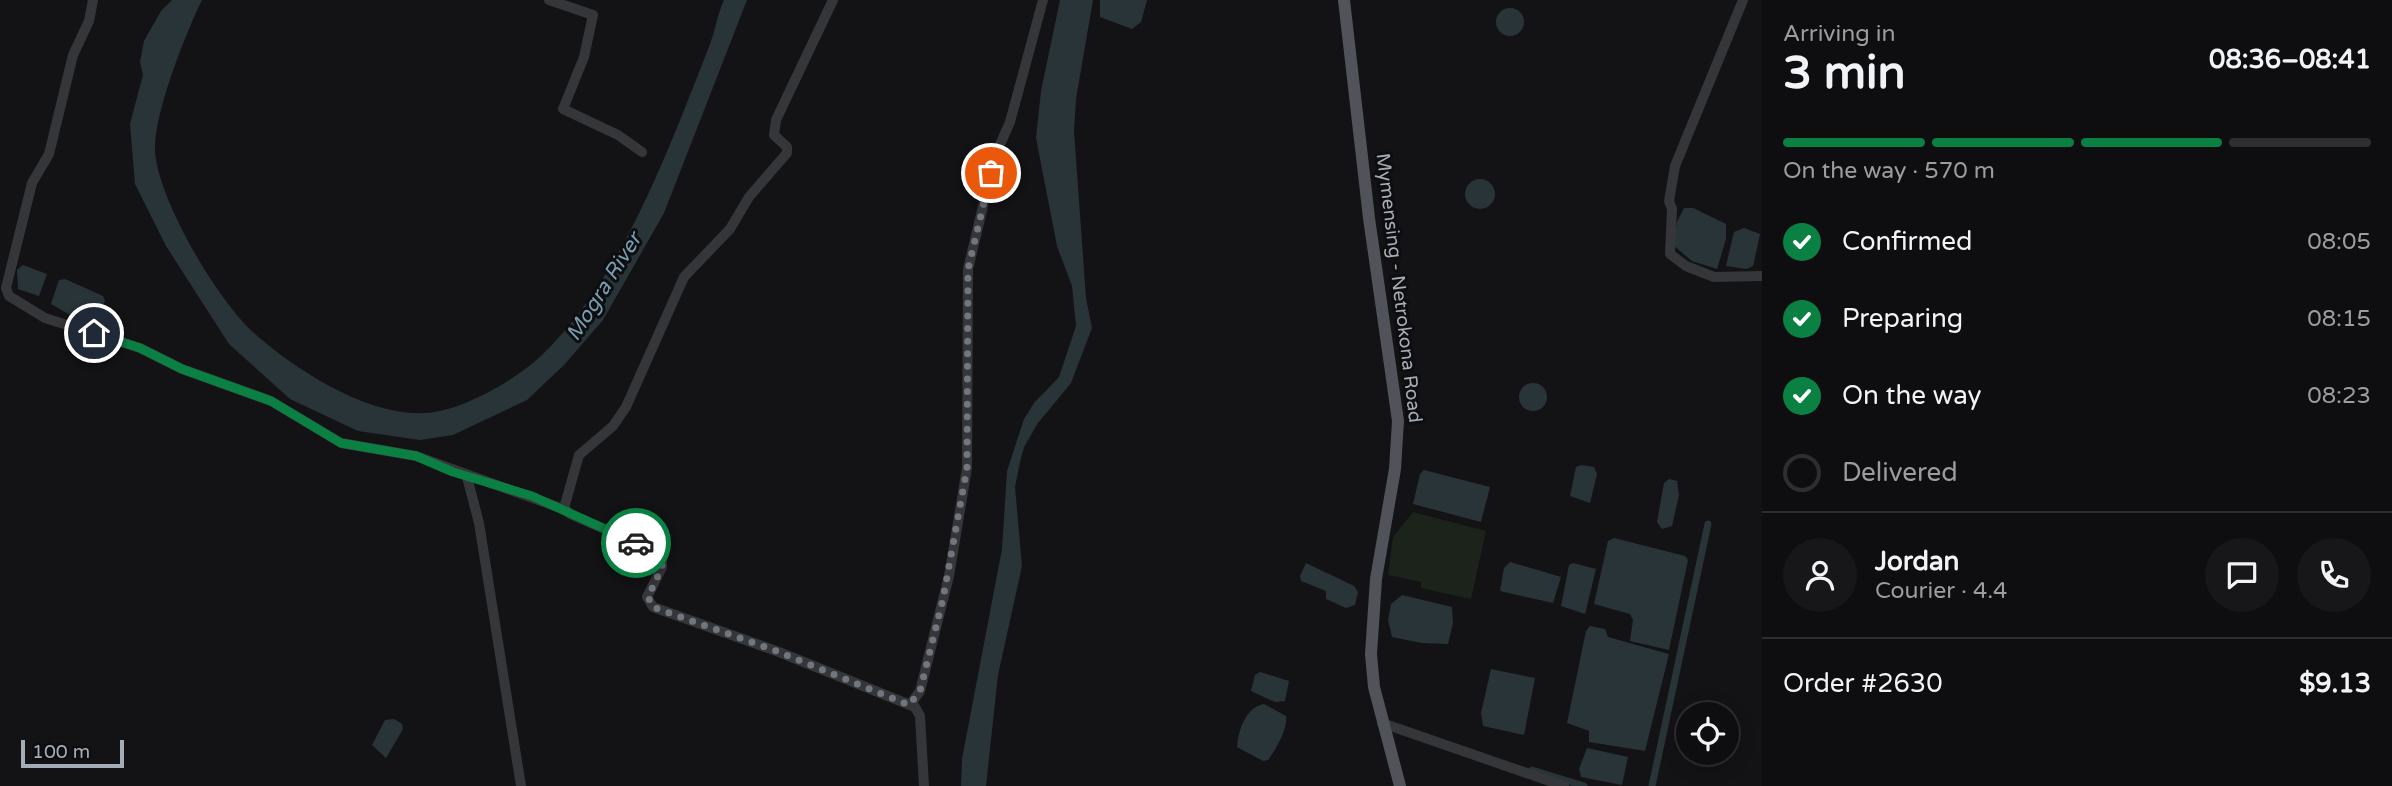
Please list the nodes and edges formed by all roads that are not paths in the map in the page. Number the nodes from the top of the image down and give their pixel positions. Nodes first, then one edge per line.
1 (93, 0) edge
2 (549, 0) edge
3 (833, 0) edge
4 (1043, 0) edge
5 (1344, 0) edge
6 (1743, 0) edge
7 (642, 152) dead end
8 (1762, 276) edge
9 (467, 477) junction
10 (566, 510) junction
11 (909, 705) junction
12 (1382, 723) junction
13 (522, 786) edge
14 (924, 786) edge
15 (1400, 786) edge
16 (1564, 786) edge

1 - 9 street
2 - 7 street
3 - 10 street
4 - 11 street
5 - 12 main road, Mymensing - Netrokona Road
6 - 8 street
9 - 10 street
9 - 13 street
10 - 11 street
11 - 14 street
12 - 15 main road, Mymensing - Netrokona Road
12 - 16 street

